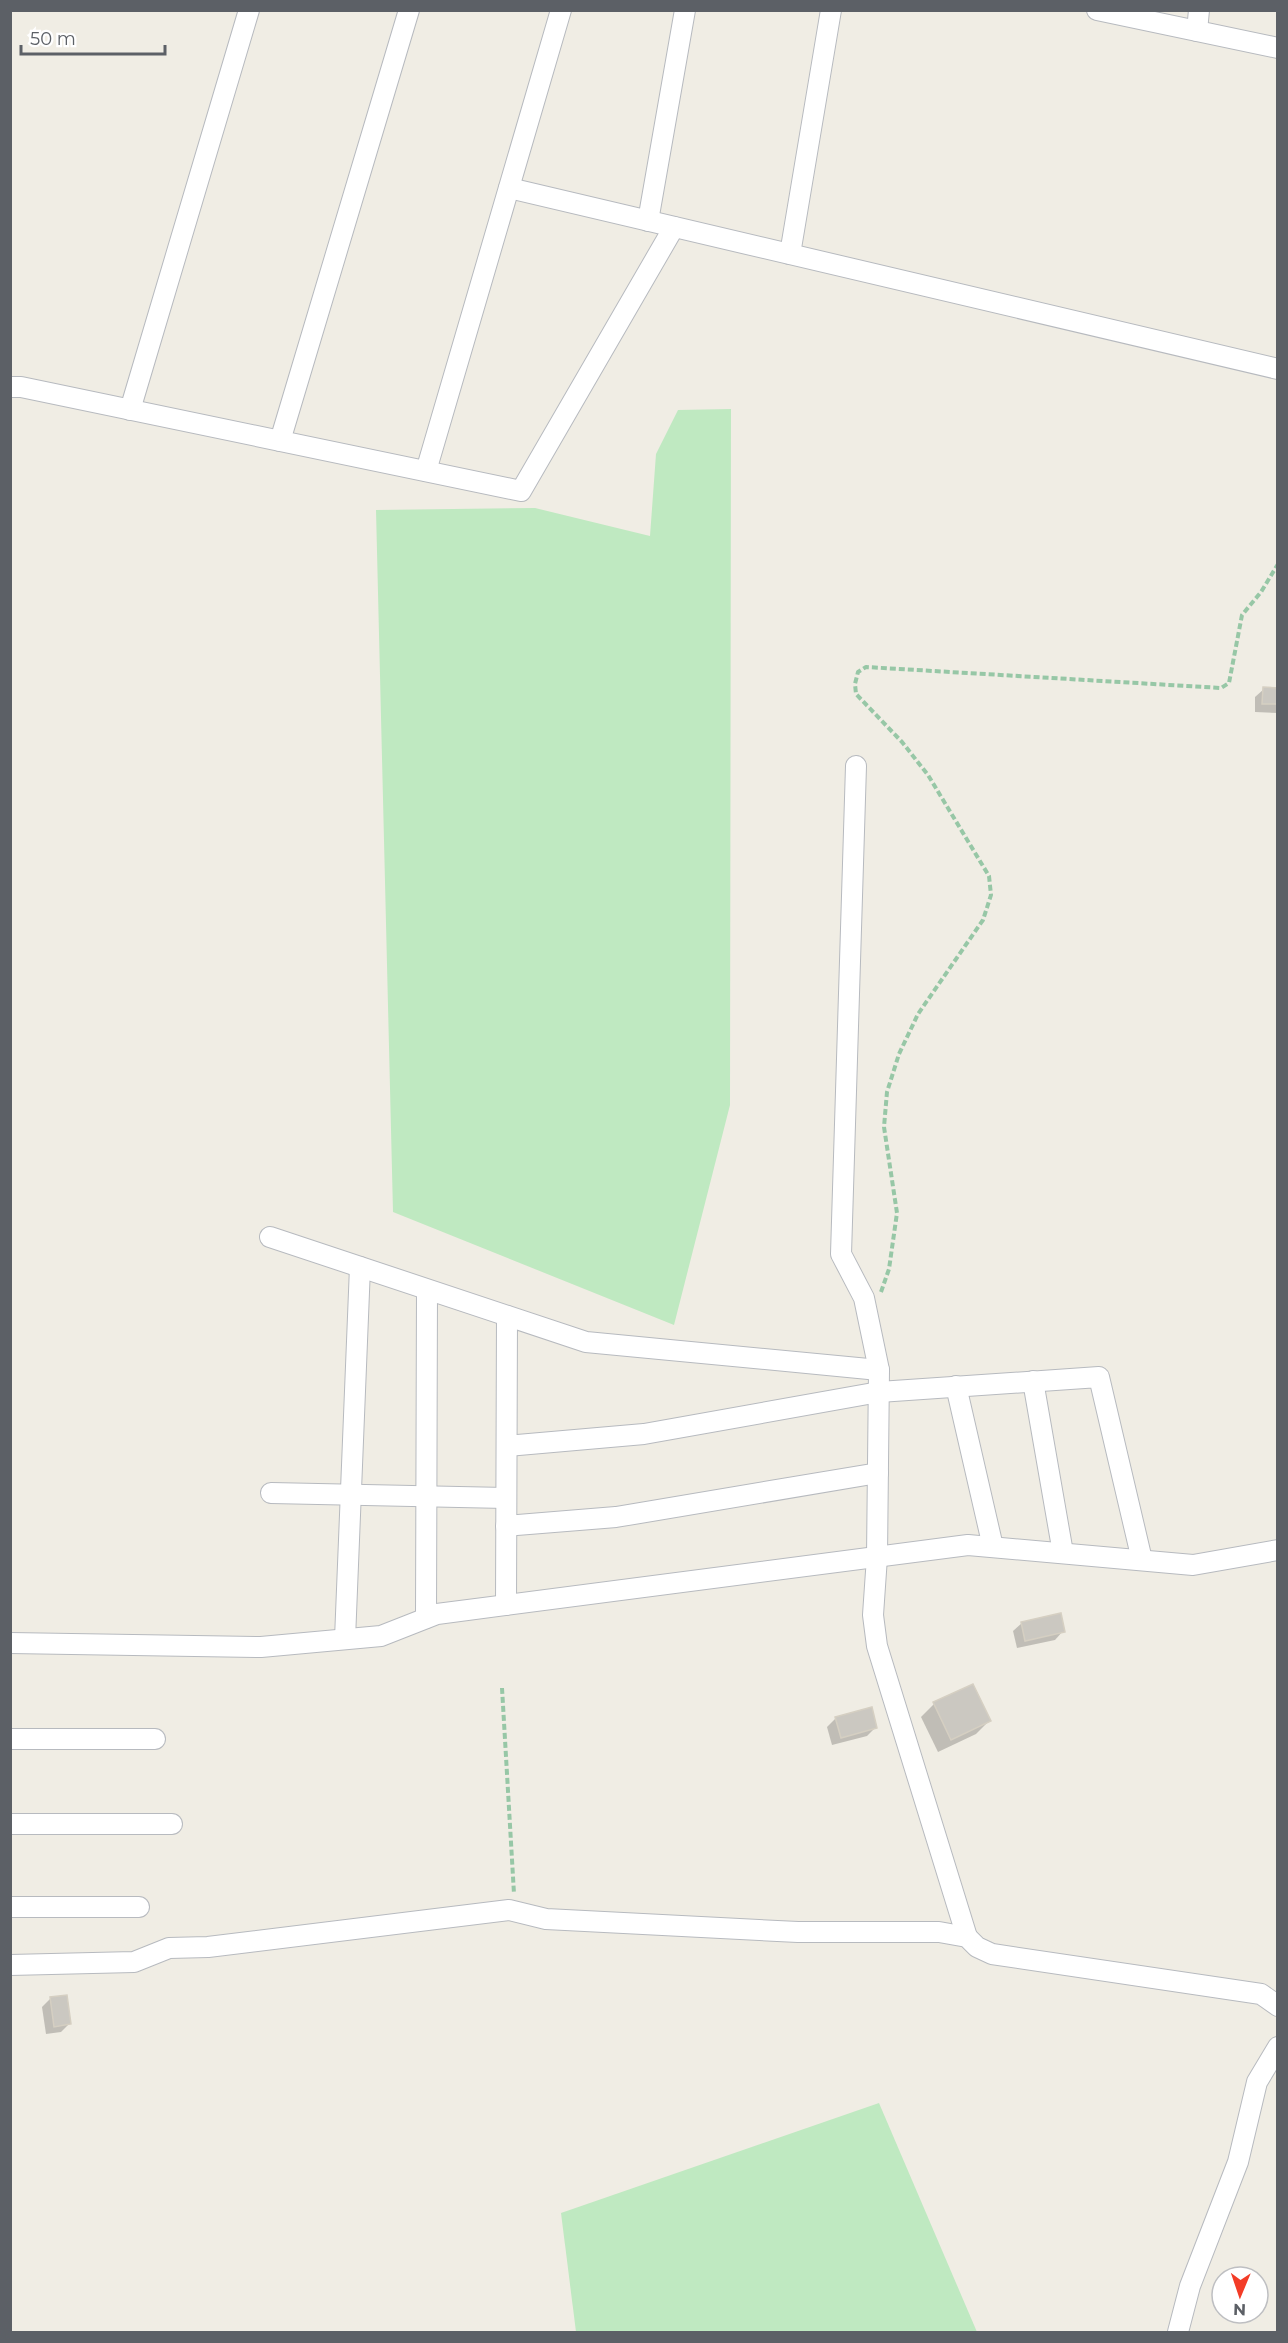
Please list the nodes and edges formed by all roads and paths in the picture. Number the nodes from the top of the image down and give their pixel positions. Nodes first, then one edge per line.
1 (249, 10) edge
2 (409, 10) edge
3 (561, 10) edge
4 (685, 10) edge
5 (831, 10) edge
6 (1097, 10) edge
7 (1199, 10) edge
8 (1125, 13) edge
9 (1197, 31) junction
10 (1278, 48) edge
11 (509, 188) junction
12 (648, 221) junction
13 (674, 227) junction
14 (790, 254) junction
15 (1278, 369) edge
16 (10, 387) edge
17 (130, 410) junction
18 (280, 441) junction
19 (426, 471) junction
20 (1278, 564) edge
21 (855, 766) dead end
22 (270, 1238) dead end
23 (360, 1267) junction
24 (427, 1290) junction
25 (507, 1316) junction
26 (869, 1323) junction
27 (879, 1370) junction
28 (1033, 1381) junction
29 (956, 1386) junction
30 (879, 1392) junction
31 (507, 1446) junction
32 (878, 1473) junction
33 (271, 1493) dead end
34 (351, 1495) junction
35 (426, 1497) junction
36 (506, 1498) junction
37 (506, 1526) junction
38 (993, 1547) junction
39 (1278, 1550) edge
40 (1063, 1553) junction
41 (877, 1557) junction
42 (1142, 1560) junction
43 (507, 1605) junction
44 (426, 1618) junction
45 (345, 1639) junction
46 (10, 1642) edge
47 (502, 1688) dead end
48 (10, 1739) edge
49 (155, 1739) dead end
50 (10, 1824) edge
51 (172, 1824) dead end
52 (10, 1907) edge
53 (139, 1907) dead end
54 (520, 1912) junction
55 (968, 1937) junction
56 (10, 1965) edge
57 (1278, 2006) edge
58 (1278, 2047) edge
59 (1178, 2332) edge

1 - 17 street
2 - 18 street
3 - 11 street
4 - 12 street
5 - 14 street
6 - 8 street
7 - 9 street
8 - 9 street
9 - 10 street
11 - 12 street
11 - 19 street
12 - 13 street
13 - 14 street
13 - 19 street
14 - 15 street
16 - 17 street
17 - 18 street
18 - 19 street
20 - 26 path
21 - 26 street
22 - 23 street
23 - 24 street
23 - 34 street
24 - 25 street
24 - 35 street
25 - 27 street
25 - 31 street
26 - 27 street
27 - 30 street
28 - 29 street
28 - 40 street
28 - 42 street
29 - 30 street
29 - 38 street
30 - 31 street
30 - 32 street
31 - 36 street
32 - 37 street
32 - 41 street
33 - 34 street
34 - 35 street
34 - 45 street
35 - 36 street
35 - 44 street
36 - 37 street
37 - 43 street
38 - 40 street
38 - 41 street
39 - 42 street
40 - 42 street
41 - 43 street
41 - 55 street
43 - 44 street
44 - 45 street
45 - 46 street
47 - 54 path
48 - 49 street
50 - 51 street
52 - 53 street
54 - 55 street
54 - 56 street
55 - 57 street
58 - 59 street

